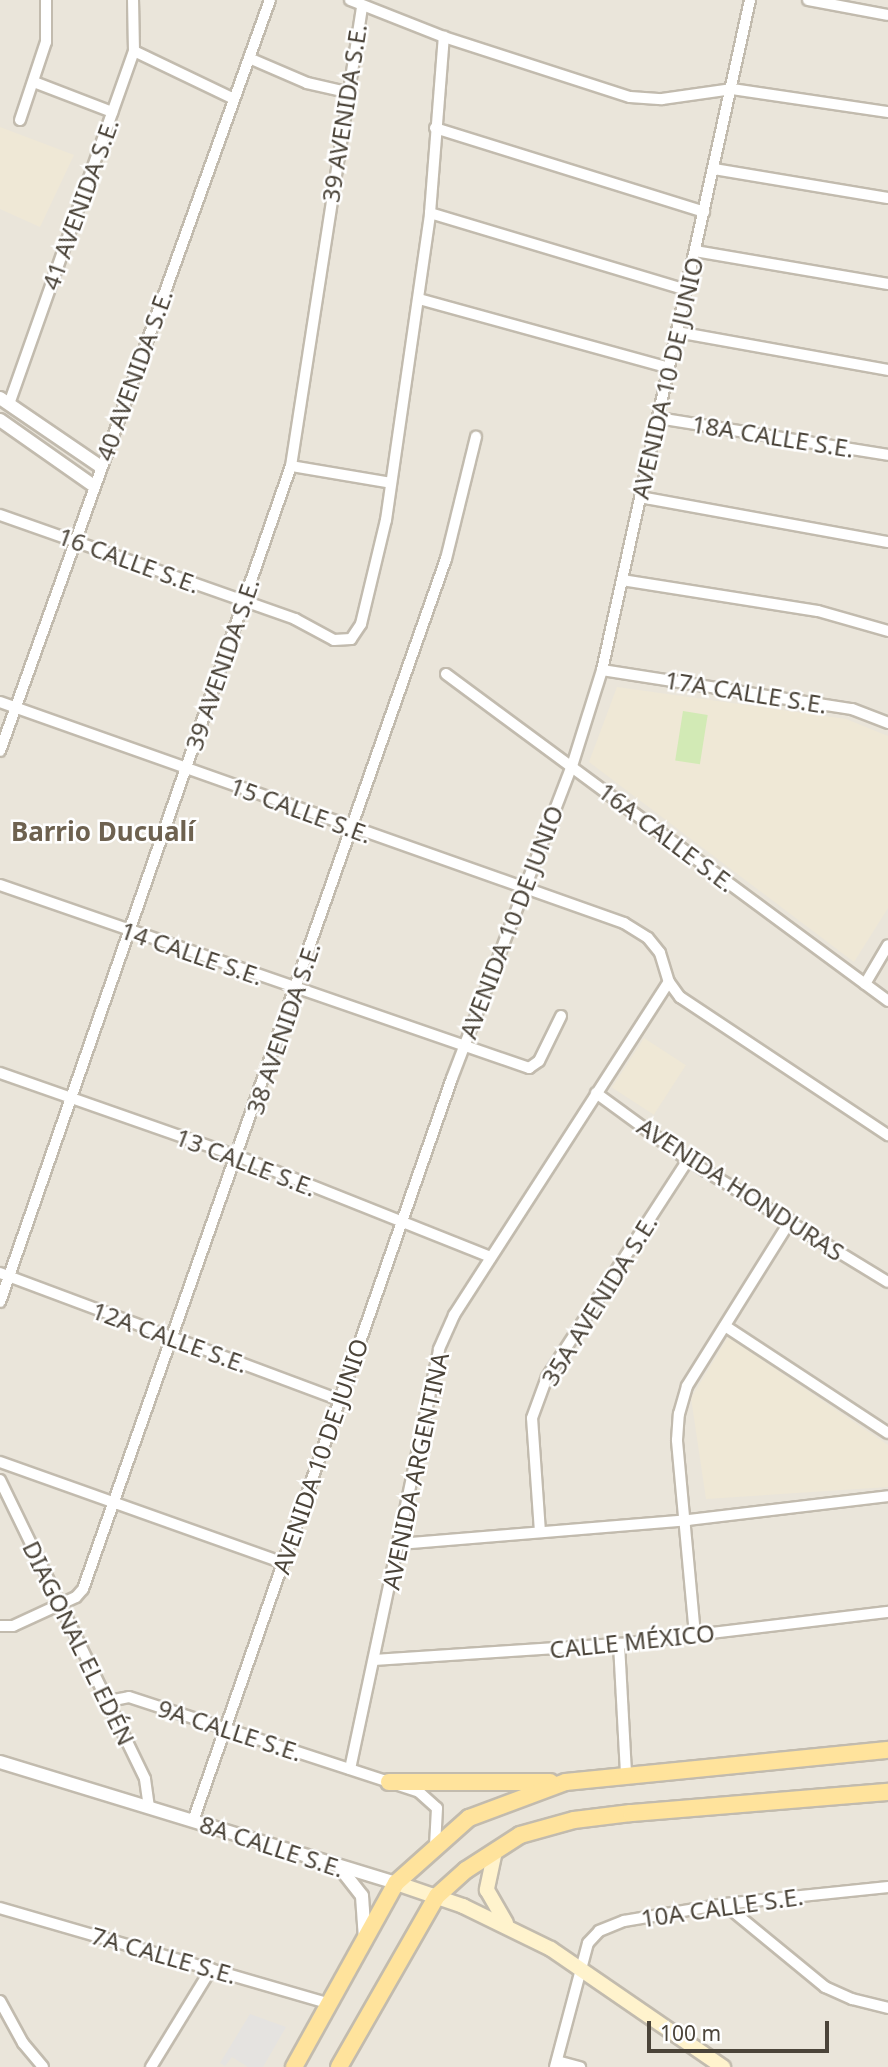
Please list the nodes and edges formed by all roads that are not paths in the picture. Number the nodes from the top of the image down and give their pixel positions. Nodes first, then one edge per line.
1 (46, 0) edge
2 (133, 0) edge
3 (270, 0) edge
4 (351, 0) edge
5 (750, 0) edge
6 (808, 0) edge
7 (869, 0) edge
8 (362, 6) junction
9 (861, 12) junction
10 (888, 15) edge
11 (444, 37) junction
12 (134, 51) junction
13 (249, 58) junction
14 (34, 82) junction
15 (732, 89) junction
16 (347, 92) junction
17 (234, 99) junction
18 (112, 112) junction
19 (888, 112) edge
20 (20, 120) dead end
21 (435, 128) junction
22 (713, 169) junction
23 (888, 198) edge
24 (704, 212) junction
25 (430, 213) junction
26 (695, 251) junction
27 (888, 284) edge
28 (686, 290) junction
29 (419, 299) junction
30 (677, 332) junction
31 (669, 368) junction
32 (888, 370) edge
33 (4, 401) edge
34 (658, 418) junction
35 (0, 420) edge
36 (476, 437) dead end
37 (888, 455) edge
38 (290, 466) junction
39 (101, 467) junction
40 (391, 483) junction
41 (94, 486) junction
42 (640, 497) junction
43 (0, 514) edge
44 (76, 541) junction
45 (888, 542) edge
46 (622, 580) junction
47 (243, 601) junction
48 (888, 631) edge
49 (602, 670) junction
50 (446, 674) dead end
51 (0, 702) edge
52 (15, 708) junction
53 (888, 723) edge
54 (0, 751) edge
55 (572, 766) junction
56 (187, 768) junction
57 (351, 829) junction
58 (0, 886) edge
59 (523, 887) junction
60 (129, 931) junction
61 (888, 945) edge
62 (668, 982) junction
63 (865, 985) junction
64 (296, 990) junction
65 (888, 1001) edge
66 (561, 1016) dead end
67 (463, 1048) junction
68 (0, 1073) edge
69 (596, 1093) junction
70 (69, 1097) junction
71 (888, 1135) edge
72 (237, 1156) junction
73 (688, 1160) junction
74 (790, 1221) junction
75 (402, 1224) junction
76 (491, 1257) junction
77 (5, 1275) edge
78 (888, 1282) edge
79 (0, 1302) edge
80 (725, 1326) junction
81 (171, 1336) junction
82 (340, 1400) junction
83 (888, 1433) edge
84 (0, 1462) edge
85 (0, 1480) edge
86 (888, 1496) edge
87 (115, 1502) junction
88 (688, 1520) junction
89 (540, 1532) junction
90 (398, 1544) junction
91 (283, 1563) junction
92 (61, 1605) junction
93 (888, 1612) edge
94 (0, 1626) edge
95 (695, 1635) junction
96 (619, 1644) junction
97 (375, 1660) junction
98 (109, 1701) junction
99 (223, 1725) junction
100 (888, 1750) edge
101 (0, 1762) edge
102 (350, 1769) junction
103 (626, 1774) junction
104 (388, 1782) junction
105 (566, 1782) junction
106 (888, 1792) edge
107 (149, 1808) junction
108 (193, 1821) junction
109 (435, 1845) junction
110 (495, 1851) junction
111 (341, 1868) junction
112 (396, 1883) junction
113 (888, 1887) edge
114 (437, 1896) junction
115 (724, 1904) junction
116 (0, 1908) edge
117 (512, 1929) junction
118 (365, 1935) junction
119 (581, 1967) junction
120 (211, 1969) junction
121 (0, 2001) edge
122 (327, 2003) junction
123 (888, 2008) edge
124 (556, 2064) edge
125 (43, 2067) edge
126 (151, 2067) edge
127 (294, 2067) edge
128 (339, 2067) edge
129 (580, 2067) edge
130 (723, 2067) edge

1 - 14 street
2 - 12 street, 41 AVENIDA S.E.
3 - 13 street, 40 AVENIDA S.E.
4 - 8 street
5 - 15 street, AVENIDA 10 DE JUNIO
6 - 9 street
7 - 9 street
8 - 11 street
8 - 16 street, 39 AVENIDA S.E.
9 - 10 street
11 - 15 street
11 - 21 street
12 - 17 street
12 - 18 street, 41 AVENIDA S.E.
13 - 16 street
13 - 17 street, 40 AVENIDA S.E.
14 - 18 street
14 - 20 street
15 - 19 street
15 - 22 street, AVENIDA 10 DE JUNIO
16 - 38 street, 39 AVENIDA S.E.
17 - 39 street, 40 AVENIDA S.E.
18 - 33 street, 41 AVENIDA S.E.
21 - 24 street
21 - 25 street
22 - 23 street
22 - 24 street, AVENIDA 10 DE JUNIO
24 - 26 street, AVENIDA 10 DE JUNIO
25 - 28 street
25 - 29 street
26 - 27 street
26 - 28 street, AVENIDA 10 DE JUNIO
28 - 30 street, AVENIDA 10 DE JUNIO
29 - 31 street
29 - 40 street
30 - 31 street, AVENIDA 10 DE JUNIO
30 - 32 street
31 - 34 street, AVENIDA 10 DE JUNIO
33 - 39 street
34 - 37 street, 18A CALLE S.E.
34 - 42 street, AVENIDA 10 DE JUNIO
35 - 41 street
36 - 57 street, 38 AVENIDA S.E.
38 - 40 street
38 - 47 street, 39 AVENIDA S.E.
39 - 41 street, 40 AVENIDA S.E.
40 - 47 street, 16 CALLE S.E.
41 - 44 street, 40 AVENIDA S.E.
42 - 45 street
42 - 46 street, AVENIDA 10 DE JUNIO
43 - 44 street, 16 CALLE S.E.
44 - 47 street, 16 CALLE S.E.
44 - 52 street, 40 AVENIDA S.E.
46 - 48 street
46 - 49 street, AVENIDA 10 DE JUNIO
47 - 56 street, 39 AVENIDA S.E.
49 - 53 street, 17A CALLE S.E.
49 - 55 street, AVENIDA 10 DE JUNIO
50 - 55 street, 16A CALLE S.E.
51 - 52 street, 15 CALLE S.E.
52 - 54 street, 40 AVENIDA S.E.
52 - 56 street, 15 CALLE S.E.
55 - 59 street, AVENIDA 10 DE JUNIO
55 - 63 street, 16A CALLE S.E.
56 - 57 street, 15 CALLE S.E.
56 - 60 street, 39 AVENIDA S.E.
57 - 59 street, 15 CALLE S.E.
57 - 64 street, 38 AVENIDA S.E.
58 - 60 street, 14 CALLE S.E.
59 - 62 street, 15 CALLE S.E.
59 - 67 street, AVENIDA 10 DE JUNIO
60 - 64 street, 14 CALLE S.E.
60 - 70 street, 39 AVENIDA S.E.
61 - 63 street
62 - 69 street, AVENIDA ARGENTINA
62 - 71 street
63 - 65 street, 16A CALLE S.E.
64 - 67 street, 14 CALLE S.E.
64 - 72 street, 38 AVENIDA S.E.
66 - 67 street, 14 CALLE S.E.
67 - 75 street, AVENIDA 10 DE JUNIO
68 - 70 street, 13 CALLE S.E.
69 - 73 street, AVENIDA HONDURAS
69 - 76 street, AVENIDA ARGENTINA
70 - 72 street, 13 CALLE S.E.
70 - 77 street, 39 AVENIDA S.E.
72 - 75 street, 13 CALLE S.E.
72 - 81 street, 38 AVENIDA S.E.
73 - 74 street, AVENIDA HONDURAS
73 - 89 street, 35A AVENIDA S.E.
74 - 78 street, AVENIDA HONDURAS
74 - 80 street
75 - 76 street, 13 CALLE S.E.
75 - 82 street, AVENIDA 10 DE JUNIO
76 - 90 street, AVENIDA ARGENTINA
77 - 79 street, 39 AVENIDA S.E.
77 - 81 street, 12A CALLE S.E.
80 - 83 street
80 - 88 street
81 - 82 street, 12A CALLE S.E.
81 - 87 street, 38 AVENIDA S.E.
82 - 91 street, AVENIDA 10 DE JUNIO
84 - 87 street
85 - 92 street, DIAGONAL EL EDÉN
86 - 88 street
87 - 91 street
87 - 92 street, 38 AVENIDA S.E.
88 - 89 street
88 - 95 street
89 - 90 street
90 - 97 street, AVENIDA ARGENTINA
91 - 99 street, AVENIDA 10 DE JUNIO
92 - 94 street
92 - 98 street, DIAGONAL EL EDÉN
93 - 95 street, CALLE MÉXICO
95 - 96 street, CALLE MÉXICO
96 - 97 street, CALLE MÉXICO
96 - 103 street
97 - 102 street, AVENIDA ARGENTINA
98 - 99 street, 9A CALLE S.E.
98 - 107 street, DIAGONAL EL EDÉN
99 - 102 street, 9A CALLE S.E.
99 - 108 street, AVENIDA 10 DE JUNIO
100 - 103 main road
101 - 107 street
102 - 104 street, 9A CALLE S.E.
103 - 105 main road
104 - 105 main road
104 - 109 street, 9A CALLE S.E.
105 - 109 main road
106 - 110 main road
107 - 108 street, 8A CALLE S.E.
108 - 111 street, 8A CALLE S.E.
109 - 112 main road
110 - 114 main road
110 - 117 main road
111 - 112 street, 8A CALLE S.E.
111 - 118 street
112 - 114 main road
112 - 118 main road
113 - 115 street, 10A CALLE S.E.
114 - 117 main road
114 - 128 main road
115 - 119 street, 10A CALLE S.E.
115 - 123 street
116 - 120 street, 7A CALLE S.E.
117 - 119 main road
118 - 122 main road
119 - 124 street
119 - 130 main road
120 - 122 street, 7A CALLE S.E.
120 - 126 street
121 - 125 street
122 - 127 main road
124 - 129 street

